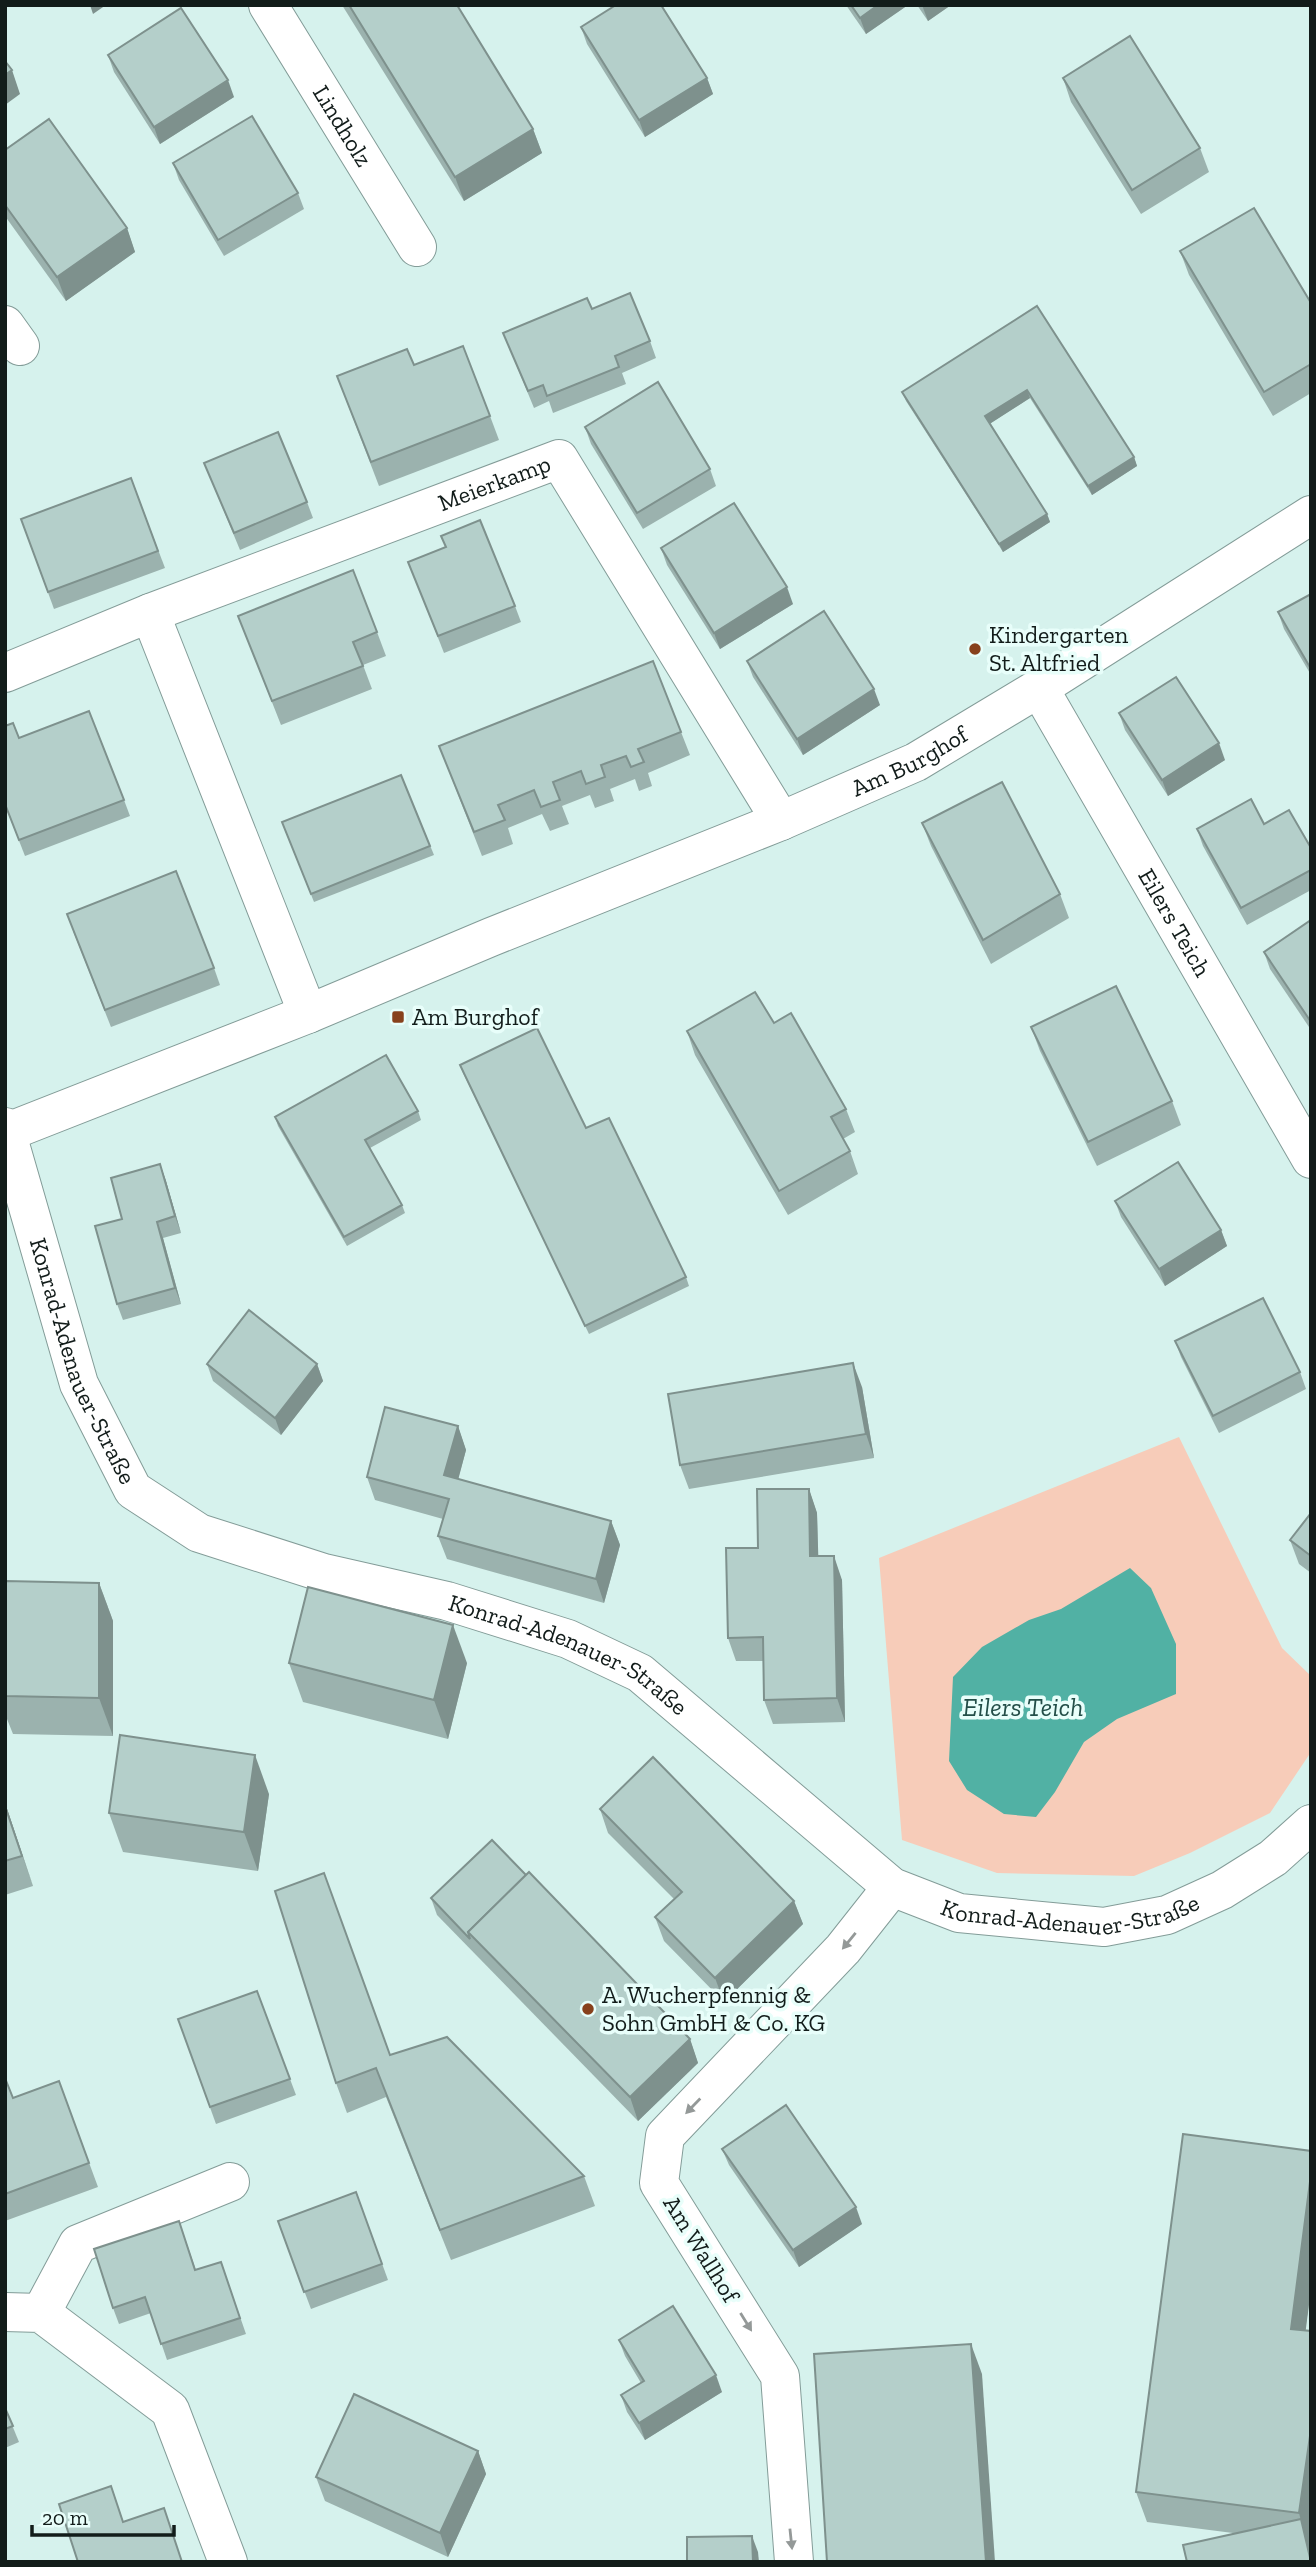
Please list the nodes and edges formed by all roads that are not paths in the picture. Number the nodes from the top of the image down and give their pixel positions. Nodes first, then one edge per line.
1 (268, 5) edge
2 (417, 247) dead end
3 (1311, 515) edge
4 (150, 613) junction
5 (5, 674) edge
6 (1039, 688) junction
7 (781, 821) junction
8 (308, 1014) junction
9 (6, 1130) edge
10 (1311, 1159) edge
11 (1311, 1824) edge
12 (892, 1887) junction
13 (230, 2182) dead end
14 (23, 2312) edge
15 (228, 2562) edge
16 (794, 2562) edge

1 - 2 street, Lindholz
3 - 6 street, Am Burghof
4 - 5 street, Meierkamp
4 - 7 street, Meierkamp
4 - 8 street
6 - 7 street, Am Burghof
6 - 10 street, Eilers Teich
7 - 8 street, Am Burghof
8 - 9 street, Am Burghof
9 - 12 street, Konrad-Adenauer-Straße
11 - 12 street, Konrad-Adenauer-Straße
12 -> 16 street, Am Wallhof
13 - 14 street
14 - 15 street

